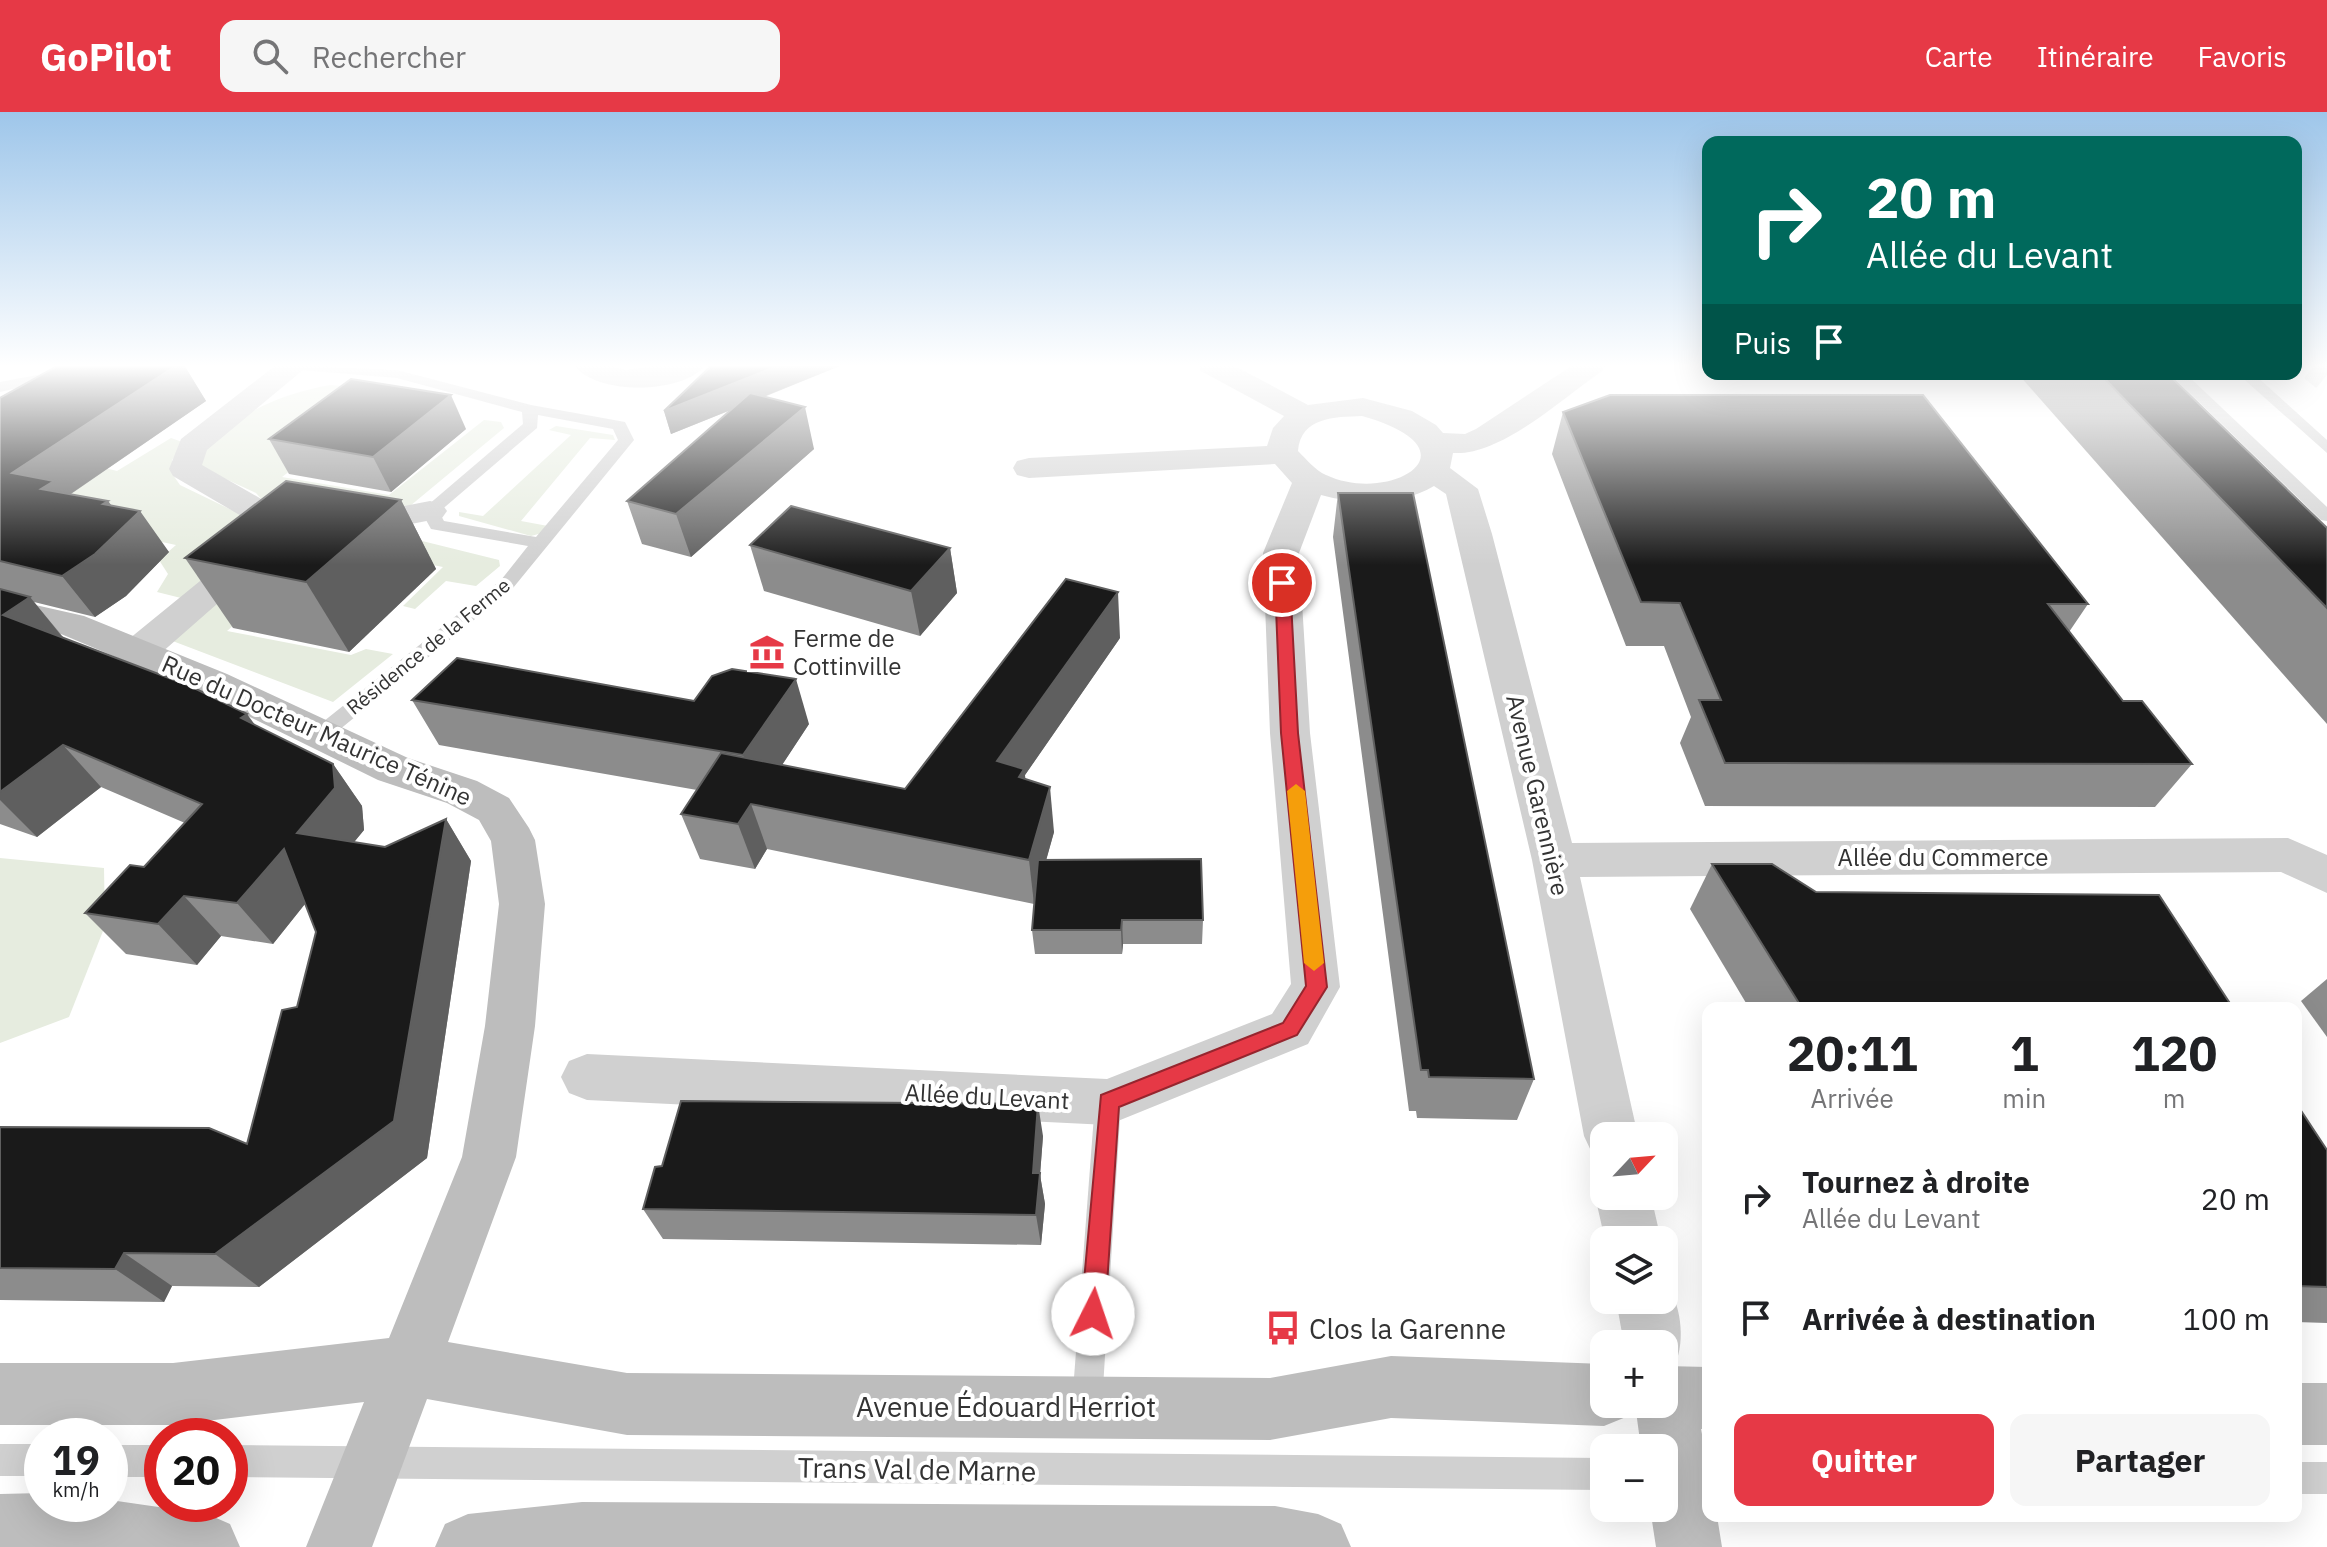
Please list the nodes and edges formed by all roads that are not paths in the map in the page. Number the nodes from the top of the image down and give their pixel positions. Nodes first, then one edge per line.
1 (209, 432) edge
2 (523, 432) edge
3 (622, 432) edge
4 (1285, 432) edge
5 (1424, 432) edge
6 (1493, 432) edge
7 (2238, 432) edge
8 (2309, 432) edge
9 (2327, 448) edge
10 (1435, 457) junction
11 (1296, 467) junction
12 (1029, 468) dead end
13 (430, 511) junction
14 (2327, 516) edge
15 (294, 535) junction
16 (540, 543) junction
17 (0, 609) edge
18 (138, 652) junction
19 (321, 734) junction
20 (1554, 860) junction
21 (2327, 876) edge
22 (587, 1077) dead end
23 (1108, 1102) junction
24 (1608, 1122) edge
25 (410, 1366) junction
26 (0, 1394) edge
27 (1590, 1394) edge
28 (1678, 1397) edge
29 (1702, 1398) edge
30 (1087, 1406) junction
31 (2302, 1414) edge
32 (2327, 1414) edge
33 (1669, 1418) edge
34 (0, 1460) edge
35 (24, 1460) edge
36 (248, 1461) edge
37 (374, 1464) junction
38 (1590, 1474) edge
39 (1683, 1474) edge
40 (2302, 1478) edge
41 (2327, 1478) edge
42 (0, 1527) edge
43 (207, 1547) edge
44 (339, 1547) edge
45 (468, 1547) edge
46 (1318, 1547) edge
47 (1689, 1547) edge

1 - 15 street
2 - 13 lane
3 - 16 lane, Résidence de la Ferme
4 - 11 street, Allée du Levant
5 - 10 street, Avenue Garennière
6 - 10 street
7 - 14 lane
8 - 9 lane
10 - 11 street
10 - 20 street, Avenue Garennière
11 - 12 street
11 - 23 street, Allée du Levant
13 - 15 street
13 - 16 lane
15 - 18 street
16 - 19 lane, Résidence de la Ferme
17 - 18 street, Rue du Docteur Maurice Ténine
18 - 19 street, Rue du Docteur Maurice Ténine
19 - 25 street, Rue du Docteur Maurice Ténine
20 - 21 street, Allée du Commerce
20 - 24 street, Avenue Garennière
22 - 23 street, Allée du Levant
23 - 30 lane
25 - 26 street, Avenue Édouard Herriot
25 - 30 street, Avenue Édouard Herriot
25 - 37 street
27 - 30 street, Avenue Édouard Herriot
28 - 29 street
31 - 32 street
33 - 39 street
34 - 35 lane
36 - 37 lane, Trans Val de Marne
37 - 38 lane, Trans Val de Marne
37 - 44 street
39 - 47 street
40 - 41 lane
42 - 43 street
45 - 46 street

